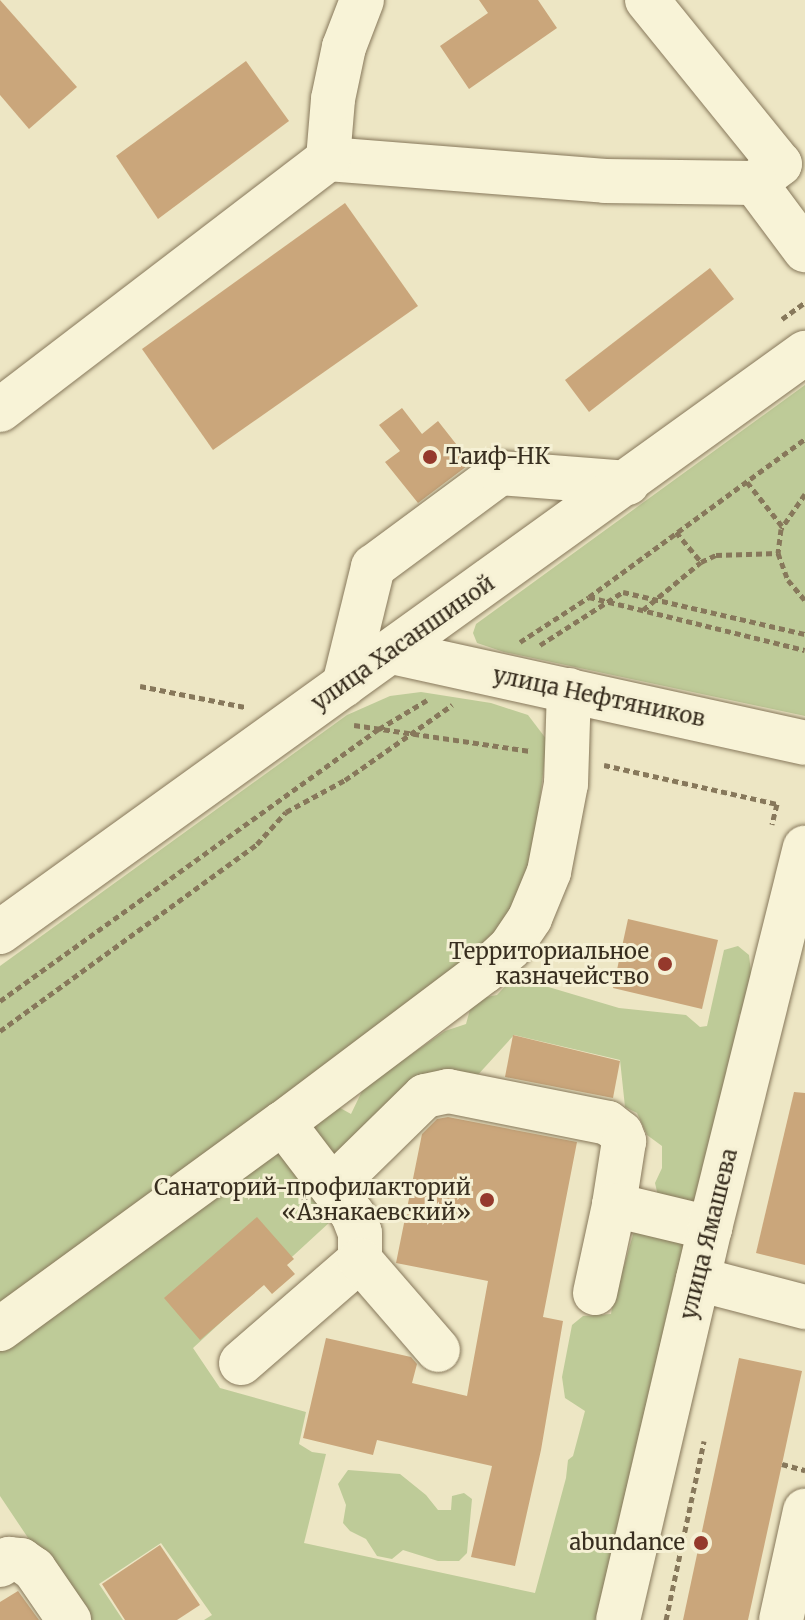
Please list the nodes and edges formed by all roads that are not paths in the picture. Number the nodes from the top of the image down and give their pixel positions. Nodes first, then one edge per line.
1 (362, 0) edge
2 (647, 0) edge
3 (328, 159) junction
4 (780, 163) edge
5 (805, 250) edge
6 (805, 353) edge
7 (0, 410) edge
8 (628, 483) junction
9 (392, 652) junction
10 (569, 690) junction
11 (343, 704) junction
12 (805, 743) edge
13 (805, 848) edge
14 (799, 895) edge
15 (0, 932) edge
16 (283, 1123) junction
17 (332, 1187) junction
18 (614, 1205) junction
19 (710, 1228) junction
20 (360, 1260) junction
21 (698, 1279) junction
22 (595, 1293) dead end
23 (805, 1307) edge
24 (0, 1329) edge
25 (438, 1350) dead end
26 (241, 1363) dead end
27 (805, 1511) edge
28 (0, 1565) edge
29 (69, 1620) edge
30 (618, 1620) edge
31 (781, 1620) edge

1 - 3 street
2 - 4 street
3 - 4 street
3 - 7 street
4 - 5 street
6 - 8 street, улица Хасаншиной
8 - 9 street, улица Хасаншиной
8 - 11 street
9 - 10 street, улица Нефтяников
9 - 11 street, улица Хасаншиной
10 - 12 street, улица Нефтяников
10 - 16 street
11 - 15 street, улица Хасаншиной
13 - 14 street, улица Ямашева
14 - 19 street, улица Ямашева
16 - 17 street
16 - 24 street
17 - 18 street
17 - 20 street
18 - 19 street
18 - 22 street
19 - 21 street, улица Ямашева
20 - 25 street
20 - 26 street
21 - 23 street
21 - 30 street, улица Ямашева
27 - 31 street
28 - 29 street

